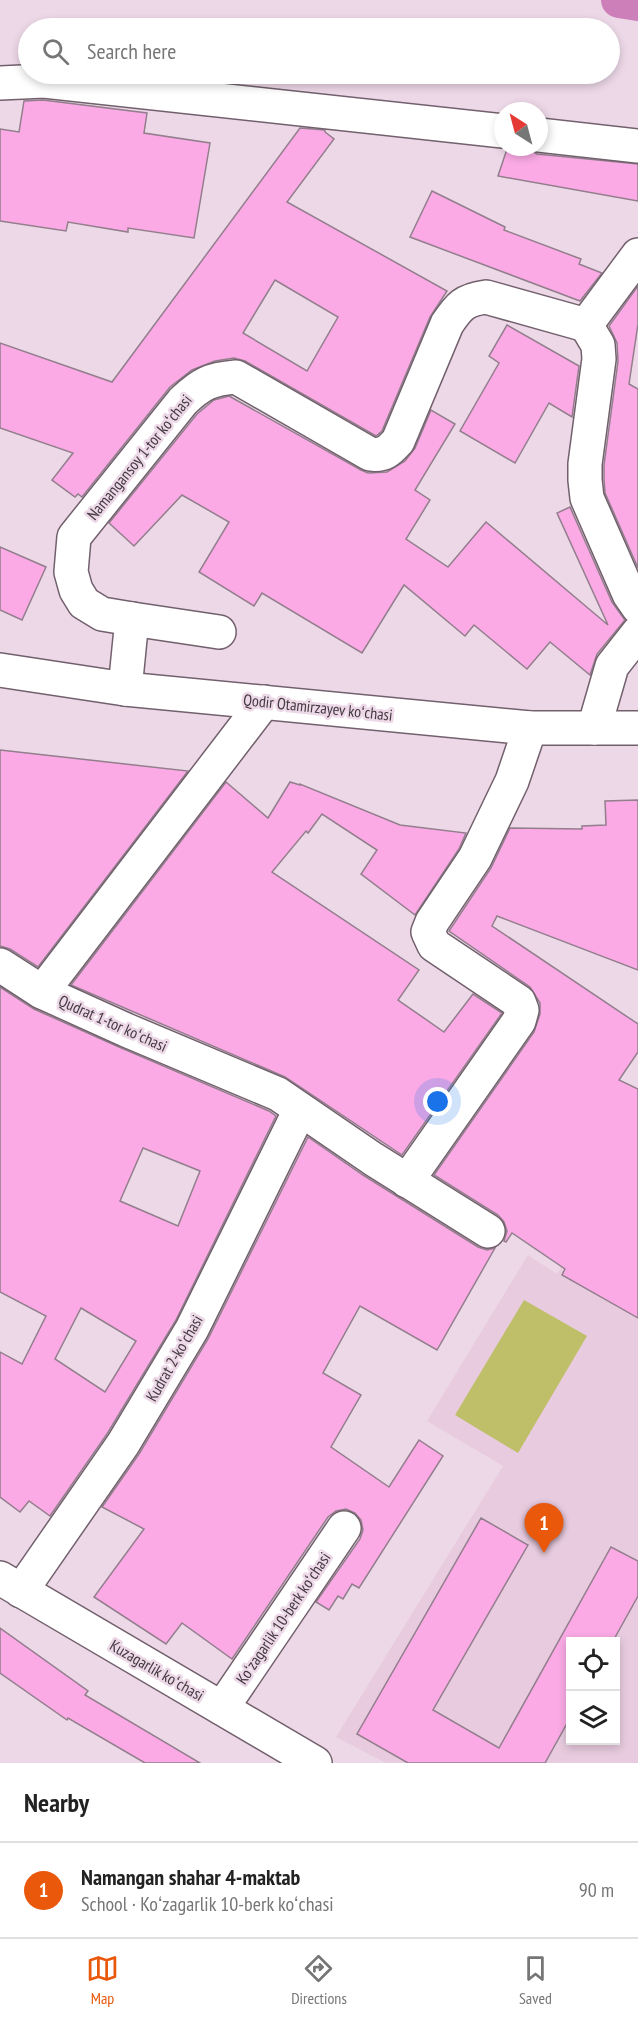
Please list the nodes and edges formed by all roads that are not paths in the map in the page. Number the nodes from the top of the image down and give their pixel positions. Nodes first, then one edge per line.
1 (18, 82) edge
2 (0, 83) edge
3 (72, 84) edge
4 (494, 130) edge
5 (548, 136) edge
6 (638, 146) edge
7 (638, 255) edge
8 (586, 326) junction
9 (638, 607) edge
10 (132, 618) junction
11 (219, 632) dead end
12 (638, 633) edge
13 (0, 670) edge
14 (125, 689) junction
15 (264, 702) junction
16 (530, 728) junction
17 (594, 728) junction
18 (638, 728) edge
19 (0, 965) edge
20 (42, 992) junction
21 (300, 1110) junction
22 (407, 1180) junction
23 (488, 1231) dead end
24 (344, 1528) dead end
25 (10, 1584) edge
26 (222, 1708) junction
27 (304, 1761) edge

1 - 2 street
3 - 4 street
5 - 6 street
7 - 8 street
8 - 9 street
8 - 10 street, Namangansoy 1-tor koʻchasi
10 - 11 street
10 - 14 street
12 - 17 street
13 - 14 street, Qodir Otamirzayev koʻchasi
14 - 15 street, Qodir Otamirzayev koʻchasi
15 - 16 street, Qodir Otamirzayev koʻchasi
15 - 20 street, Qudrat 1-tor koʻchasi
16 - 17 street, Qodir Otamirzayev koʻchasi
16 - 22 street
17 - 18 street, Qodir Otamirzayev koʻchasi
19 - 20 street
20 - 21 street, Qudrat 1-tor koʻchasi
21 - 22 street, Qudrat 1-tor koʻchasi
21 - 25 street, Kudrat 2-koʻchasi
22 - 23 street, Qudrat 1-tor koʻchasi
24 - 26 street, Koʻzagarlik 10-berk koʻchasi
25 - 26 street, Kuzagarlik koʻchasi
26 - 27 street, Kuzagarlik koʻchasi

